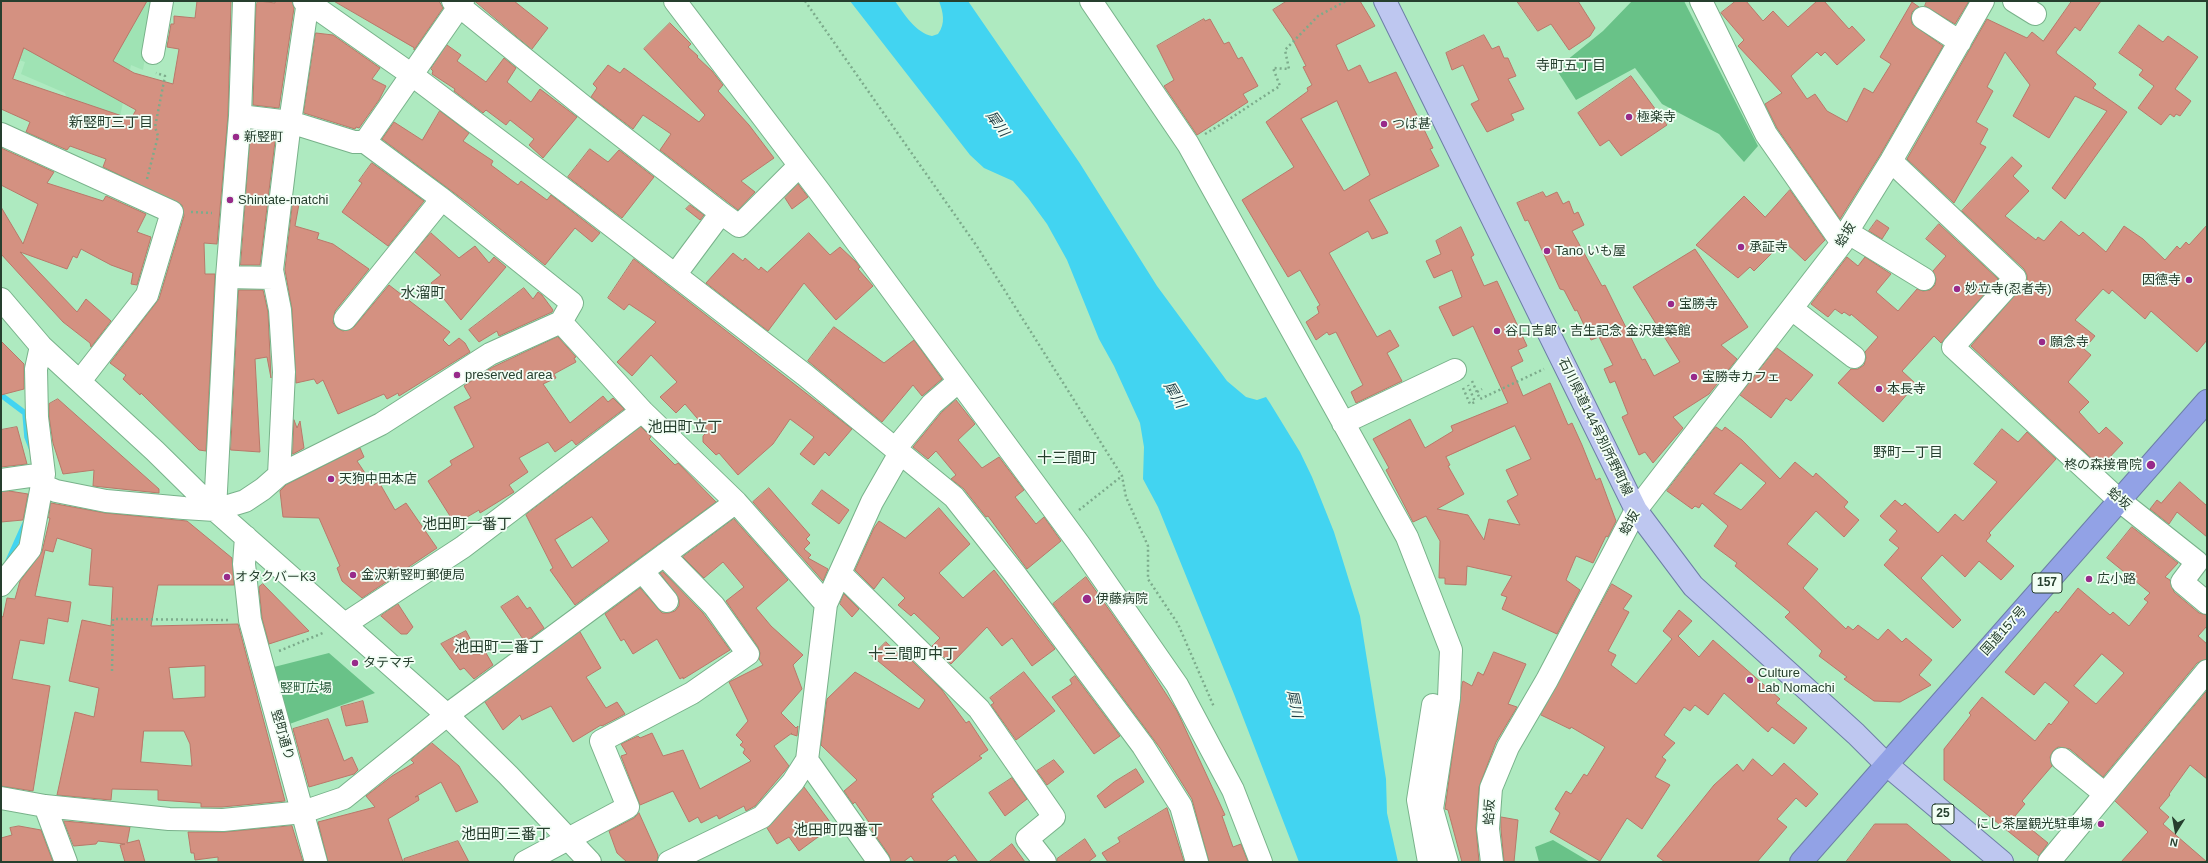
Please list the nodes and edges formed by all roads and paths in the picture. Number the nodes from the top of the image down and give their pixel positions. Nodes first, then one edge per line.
1 (162, 1) edge
2 (244, 1) edge
3 (306, 1) edge
4 (675, 1) edge
5 (804, 1) edge
6 (1091, 1) edge
7 (1346, 1) edge
8 (1386, 1) edge
9 (1701, 1) edge
10 (1983, 1) edge
11 (2014, 1) edge
12 (458, 3) edge
13 (2035, 14) dead end
14 (1923, 18) dead end
15 (1960, 42) junction
16 (153, 53) joint
17 (412, 75) junction
18 (240, 116) junction
19 (290, 122) junction
20 (1, 134) edge
21 (365, 142) junction
22 (1188, 144) junction
23 (1891, 161) junction
24 (799, 166) junction
25 (142, 199) junction
26 (442, 199) junction
27 (172, 212) junction
28 (233, 213) junction
29 (721, 213) junction
30 (1845, 238) junction
31 (675, 275) junction
32 (227, 277) junction
33 (272, 278) junction
34 (1924, 279) dead end
35 (1, 299) edge
36 (1792, 309) junction
37 (345, 319) dead end
38 (561, 322) junction
39 (41, 346) junction
40 (1854, 357) dead end
41 (1455, 370) dead end
42 (1530, 375) dead end
43 (80, 381) junction
44 (959, 381) junction
45 (1482, 388) dead end
46 (1477, 392) dead end
47 (1480, 399) dead end
48 (2207, 401) edge
49 (642, 411) junction
50 (1343, 424) junction
51 (898, 451) junction
52 (279, 475) junction
53 (1122, 476) junction
54 (1, 480) edge
55 (43, 480) junction
56 (2120, 501) junction
57 (736, 502) junction
58 (215, 510) junction
59 (1636, 510) junction
60 (1063, 523) junction
61 (246, 537) junction
62 (664, 556) junction
63 (643, 572) junction
64 (841, 574) junction
65 (1, 585) edge
66 (667, 600) dead end
67 (2207, 603) edge
68 (826, 604) junction
69 (250, 620) junction
70 (345, 624) junction
71 (1451, 650) junction
72 (260, 659) junction
73 (112, 670) dead end
74 (2207, 671) edge
75 (1215, 710) dead end
76 (447, 715) junction
77 (2062, 759) dead end
78 (807, 760) junction
79 (1886, 764) junction
80 (2105, 794) junction
81 (1, 798) edge
82 (45, 806) junction
83 (302, 812) junction
84 (570, 838) junction
85 (66, 862) edge
86 (316, 862) edge
87 (525, 862) edge
88 (590, 862) edge
89 (669, 862) edge
90 (879, 862) edge
91 (1045, 862) edge
92 (1197, 862) edge
93 (1261, 862) edge
94 (1429, 862) edge
95 (1447, 862) edge
96 (1492, 862) edge
97 (1801, 862) edge
98 (2002, 862) edge
99 (2049, 862) edge

1 - 16 street
2 - 18 street
3 - 17 street
3 - 19 street
4 - 24 street
5 - 53 path
6 - 22 street
7 - 22 path
8 - 59 main road, 石川県道144号別所野町線
9 - 30 street
10 - 15 street
11 - 13 street
12 - 17 street
12 - 29 street
14 - 15 street
15 - 23 street
16 - 25 path
17 - 21 street
17 - 31 street
18 - 19 street
18 - 28 street
19 - 21 street
19 - 33 street
20 - 25 street
21 - 26 street
22 - 50 street
23 - 30 street, 蛤坂
23 - 56 street, 蛤坂
24 - 29 street
24 - 44 street
25 - 27 street
26 - 37 street
26 - 38 street
27 - 28 path
27 - 43 street
28 - 32 street
29 - 31 street
30 - 34 street
30 - 36 street, 蛤坂
31 - 51 street
32 - 33 street
32 - 58 street
33 - 52 street
35 - 39 street
36 - 40 street
36 - 59 street, 蛤坂
38 - 49 street
38 - 52 street
39 - 43 street
39 - 55 street
41 - 50 street
42 - 47 path
43 - 58 street
44 - 51 street
44 - 60 street
45 - 46 path
48 - 56 highway, 国道157号 / 157
49 - 57 street
49 - 70 street
50 - 71 street
51 - 64 street
51 - 92 street
52 - 58 street
53 - 60 path
53 - 75 path
54 - 55 street
55 - 58 street
55 - 65 street
56 - 67 street, 蛤坂
56 - 79 highway, 国道157号 / 157
57 - 62 street
57 - 68 street
58 - 61 street
59 - 79 main road, 石川県道144号別所野町線
59 - 96 street, 蛤坂
60 - 93 street
61 - 69 street, 竪町通り
61 - 70 street
62 - 63 street
62 - 84 street
63 - 66 street
63 - 76 street
64 - 68 street
64 - 91 street
68 - 78 street
69 - 72 street, 竪町通り
69 - 73 path
70 - 72 path
70 - 76 street
71 - 94 street
71 - 95 street
72 - 83 street, 竪町通り
74 - 80 street
76 - 83 street
76 - 84 street
77 - 80 street
78 - 89 street
78 - 90 street
79 - 97 highway, 国道157号 / 157
79 - 98 main road, 25
80 - 99 street
81 - 82 street
82 - 83 street
82 - 85 street
83 - 86 street, 竪町通り
84 - 87 street
84 - 88 street

